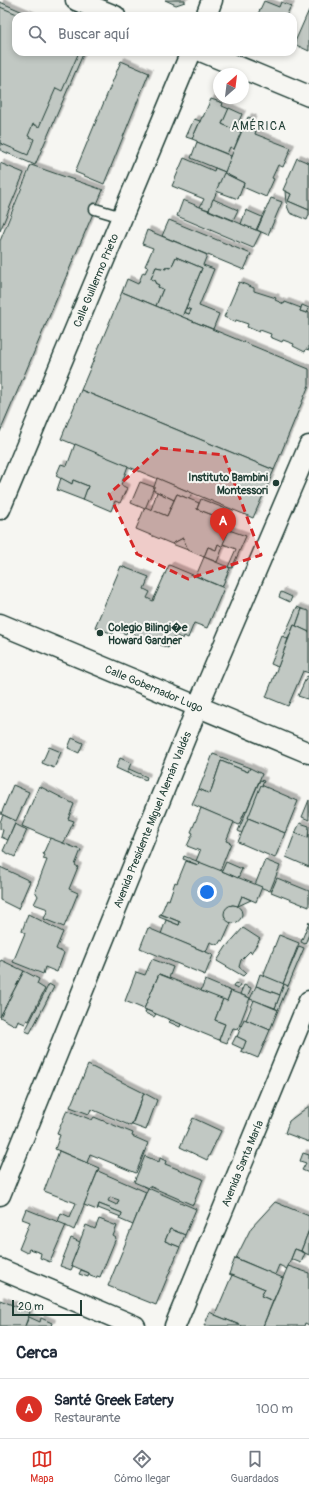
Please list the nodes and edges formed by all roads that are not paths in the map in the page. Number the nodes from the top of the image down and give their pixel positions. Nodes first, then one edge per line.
1 (76, 0) edge
2 (212, 0) edge
3 (105, 12) edge
4 (208, 12) edge
5 (189, 56) edge
6 (213, 56) edge
7 (309, 96) edge
8 (95, 209) dead end
9 (122, 217) junction
10 (309, 446) edge
11 (0, 509) edge
12 (0, 624) edge
13 (198, 706) junction
14 (309, 753) edge
15 (309, 1001) edge
16 (0, 1195) edge
17 (0, 1269) edge
18 (135, 1326) edge
19 (175, 1326) edge

1 - 3 street
2 - 4 street
5 - 9 street, Calle Guillermo Prieto
6 - 7 street
8 - 9 lane
9 - 11 street, Calle Guillermo Prieto
10 - 13 street, Avenida Presidente Miguel Alemán Valdés
12 - 13 street, Calle Gobernador Lugo
13 - 14 street, Calle Gobernador Lugo
13 - 16 street, Avenida Presidente Miguel Alemán Valdés
15 - 19 street, Avenida Santa María
17 - 18 street

